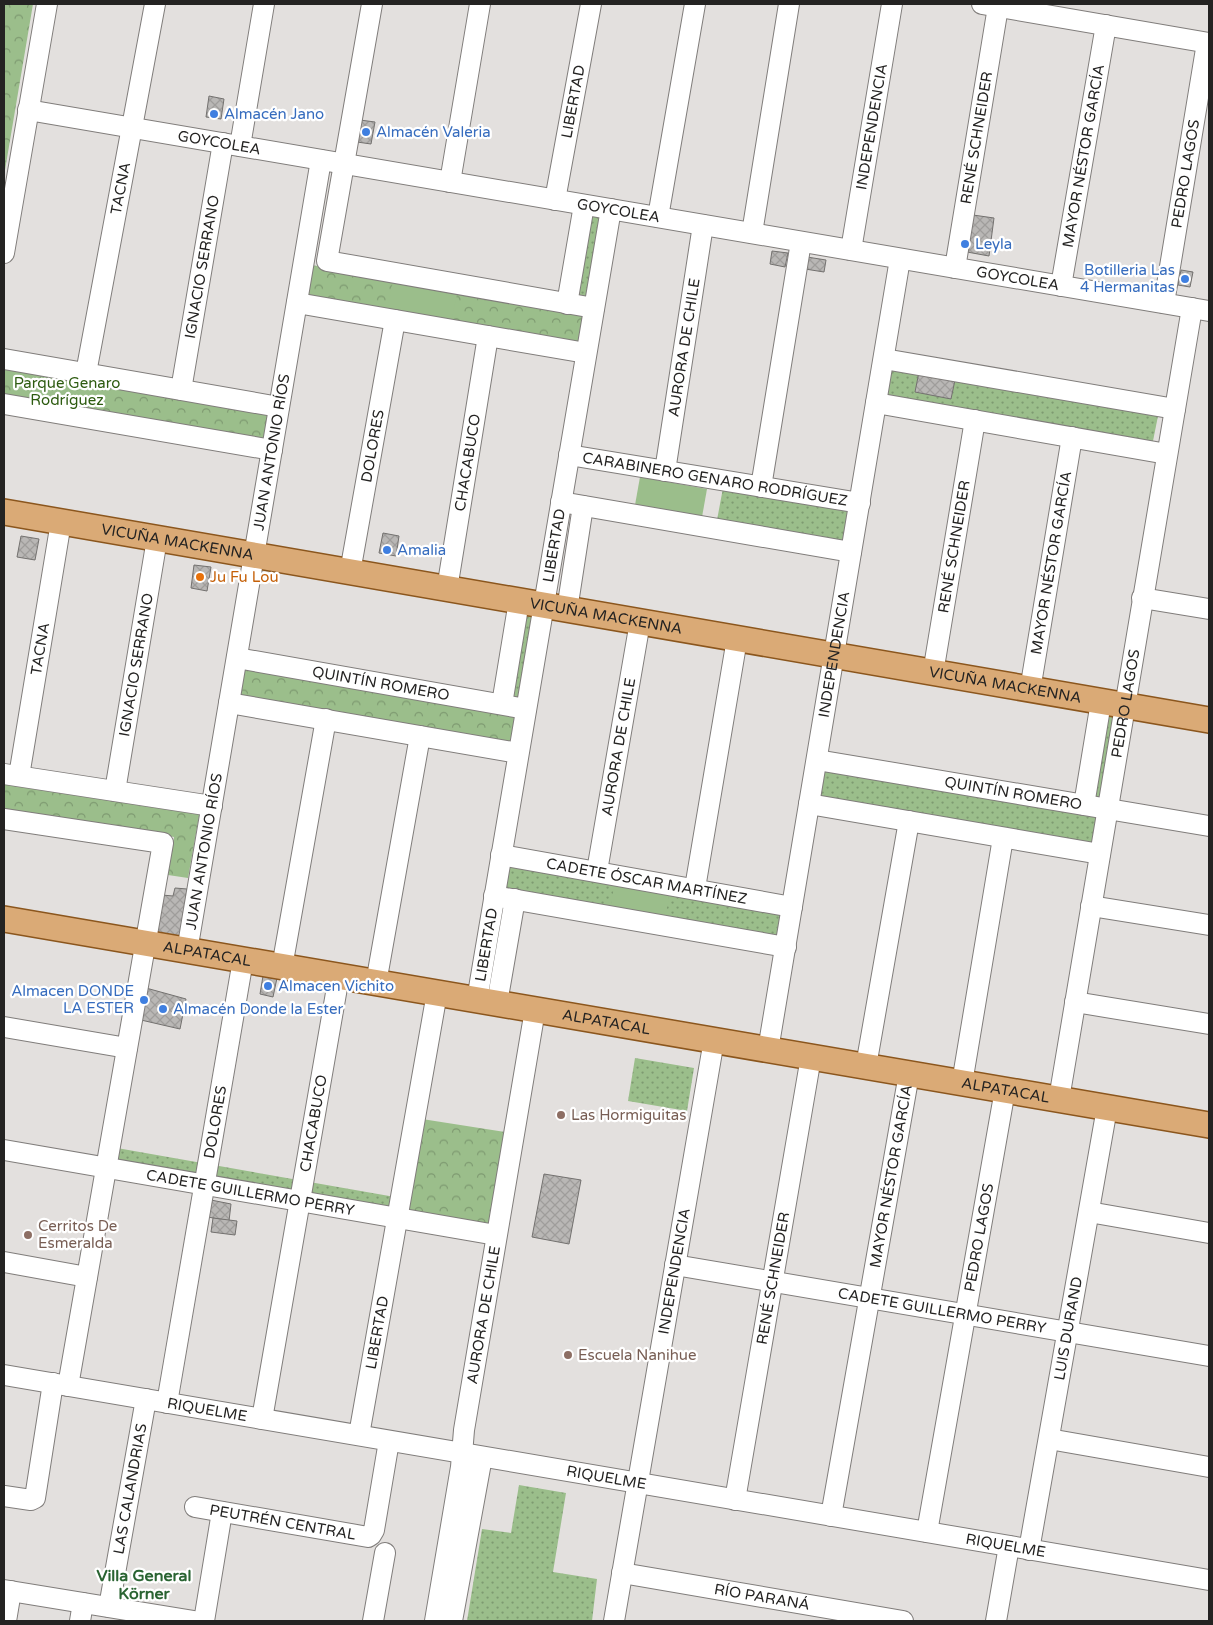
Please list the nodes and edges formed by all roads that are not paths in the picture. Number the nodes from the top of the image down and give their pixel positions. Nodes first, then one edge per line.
1 (47, 4) edge
2 (155, 4) edge
3 (264, 4) edge
4 (372, 4) edge
5 (480, 4) edge
6 (591, 4) edge
7 (695, 4) edge
8 (789, 4) edge
9 (892, 4) edge
10 (990, 5) edge
11 (1106, 25) junction
12 (1208, 43) edge
13 (28, 110) junction
14 (132, 128) junction
15 (232, 145) junction
16 (321, 160) junction
17 (344, 164) junction
18 (450, 182) junction
19 (555, 200) junction
20 (584, 205) junction
21 (611, 209) junction
22 (658, 217) junction
23 (703, 225) junction
24 (752, 233) junction
25 (801, 242) junction
26 (851, 250) junction
27 (4, 253) edge
28 (900, 259) junction
29 (955, 268) junction
30 (1061, 286) junction
31 (297, 303) junction
32 (568, 304) junction
33 (1164, 304) junction
34 (594, 308) junction
35 (1201, 310) edge
36 (394, 320) junction
37 (488, 336) junction
38 (586, 353) junction
39 (884, 358) junction
40 (4, 359) edge
41 (86, 373) junction
42 (181, 390) junction
43 (4, 404) edge
44 (876, 404) junction
45 (279, 407) junction
46 (1175, 409) junction
47 (975, 420) junction
48 (1072, 437) junction
49 (272, 450) junction
50 (1168, 454) junction
51 (569, 455) junction
52 (665, 471) junction
53 (761, 487) junction
54 (561, 502) junction
55 (860, 503) junction
56 (583, 506) junction
57 (4, 512) edge
58 (61, 522) junction
59 (158, 539) junction
60 (851, 552) junction
61 (254, 555) junction
62 (350, 572) junction
63 (447, 589) junction
64 (1142, 598) junction
65 (519, 602) junction
66 (555, 608) junction
67 (1209, 609) edge
68 (640, 622) junction
69 (737, 639) junction
70 (834, 656) junction
71 (237, 658) junction
72 (933, 673) junction
73 (1030, 690) junction
74 (229, 703) junction
75 (502, 704) junction
76 (1113, 704) junction
77 (526, 708) junction
78 (326, 719) junction
79 (1209, 720) edge
80 (420, 736) junction
81 (518, 754) junction
82 (817, 760) junction
83 (11, 775) edge
84 (115, 791) junction
85 (809, 804) junction
86 (1084, 805) junction
87 (212, 806) junction
88 (1108, 809) junction
89 (4, 819) edge
90 (910, 822) junction
91 (1209, 826) edge
92 (1003, 838) junction
93 (1100, 854) junction
94 (501, 855) junction
95 (597, 871) junction
96 (694, 888) junction
97 (494, 896) junction
98 (515, 900) junction
99 (1092, 906) junction
100 (792, 907) junction
101 (4, 919) edge
102 (1209, 925) edge
103 (145, 944) junction
104 (786, 948) junction
105 (187, 950) junction
106 (243, 960) junction
107 (282, 967) junction
108 (338, 976) junction
109 (376, 983) junction
110 (437, 993) junction
111 (487, 1002) junction
112 (1075, 1002) junction
113 (536, 1010) junction
114 (1209, 1024) edge
115 (4, 1027) edge
116 (714, 1040) junction
117 (127, 1048) junction
118 (768, 1050) junction
119 (811, 1057) junction
120 (866, 1066) junction
121 (909, 1074) junction
122 (962, 1083) junction
123 (1005, 1090) junction
124 (1059, 1099) junction
125 (1107, 1108) junction
126 (1209, 1125) edge
127 (4, 1150) edge
128 (106, 1168) junction
129 (205, 1185) junction
130 (300, 1201) junction
131 (1089, 1212) junction
132 (397, 1218) junction
133 (1209, 1233) edge
134 (496, 1235) junction
135 (4, 1262) edge
136 (675, 1265) junction
137 (87, 1277) junction
138 (772, 1282) junction
139 (870, 1298) junction
140 (966, 1315) junction
141 (1068, 1332) junction
142 (1209, 1356) edge
143 (4, 1375) edge
144 (61, 1385) junction
145 (146, 1399) junction
146 (167, 1403) junction
147 (262, 1419) junction
148 (358, 1436) junction
149 (1049, 1438) junction
150 (389, 1441) junction
151 (463, 1453) junction
152 (482, 1456) junction
153 (1209, 1467) edge
154 (638, 1483) junction
155 (4, 1496) edge
156 (735, 1500) junction
157 (195, 1507) dead end
158 (222, 1512) junction
159 (832, 1516) junction
160 (927, 1532) junction
161 (1009, 1546) junction
162 (1029, 1550) junction
163 (385, 1553) dead end
164 (622, 1573) junction
165 (1209, 1580) edge
166 (8, 1591) edge
167 (109, 1607) junction
168 (82, 1612) edge
169 (156, 1618) edge
170 (6, 1621) edge
171 (194, 1621) edge
172 (204, 1621) edge
173 (373, 1621) edge
174 (435, 1621) edge
175 (452, 1621) edge
176 (614, 1621) edge
177 (903, 1621) edge
178 (996, 1621) edge

1 - 13 street
2 - 14 street, TACNA
3 - 15 street, IGNACIO SERRANO
4 - 17 street
5 - 18 street
6 - 19 street, LIBERTAD
7 - 22 street
8 - 24 street
9 - 26 street, INDEPENDENCIA
10 - 11 street
10 - 29 street, RENÉ SCHNEIDER
11 - 12 street
11 - 30 street, MAYOR NÉSTOR GARCÍA
12 - 33 street, PEDRO LAGOS
13 - 14 street, GOYCOLEA
13 - 27 street
14 - 15 street, GOYCOLEA
14 - 41 street, TACNA
15 - 16 street, GOYCOLEA
15 - 42 street, IGNACIO SERRANO
16 - 17 street, GOYCOLEA
16 - 31 street, JUAN ANTONIO RÍOS
17 - 18 street, GOYCOLEA
17 - 32 street
18 - 19 street, GOYCOLEA
19 - 20 street, GOYCOLEA
20 - 21 street, GOYCOLEA
20 - 32 street
21 - 22 street, GOYCOLEA
21 - 34 street, LIBERTAD
22 - 23 street, GOYCOLEA
23 - 24 street, GOYCOLEA
23 - 52 street, AURORA DE CHILE
24 - 25 street, GOYCOLEA
25 - 26 street, GOYCOLEA
25 - 53 street
26 - 28 street, GOYCOLEA
28 - 29 street, GOYCOLEA
28 - 39 street, INDEPENDENCIA
29 - 30 street, GOYCOLEA
30 - 33 street, GOYCOLEA
31 - 36 street
31 - 45 street, JUAN ANTONIO RÍOS
32 - 34 street
33 - 35 street, GOYCOLEA
34 - 38 street, LIBERTAD
35 - 46 street, PEDRO LAGOS
36 - 37 street
36 - 62 street, DOLORES
37 - 38 street
37 - 63 street, CHACABUCO
38 - 51 street, LIBERTAD
39 - 44 street, INDEPENDENCIA
39 - 46 street
40 - 41 street
41 - 42 street
42 - 45 street
43 - 49 street
44 - 47 street
44 - 55 street, INDEPENDENCIA
45 - 49 street, JUAN ANTONIO RÍOS
46 - 50 street, PEDRO LAGOS
47 - 48 street
47 - 72 street, RENÉ SCHNEIDER
48 - 50 street
48 - 73 street, MAYOR NÉSTOR GARCÍA
49 - 61 street, JUAN ANTONIO RÍOS
50 - 64 street, PEDRO LAGOS
51 - 52 street, CARABINERO GENARO RODRÍGUEZ
51 - 54 street, LIBERTAD
52 - 53 street, CARABINERO GENARO RODRÍGUEZ
53 - 55 street, CARABINERO GENARO RODRÍGUEZ
54 - 56 street
54 - 66 street, LIBERTAD
55 - 60 street, INDEPENDENCIA
56 - 60 street
56 - 66 street, LIBERTAD
57 - 58 main road, VICUÑA MACKENNA
58 - 59 main road, VICUÑA MACKENNA
58 - 83 street, TACNA
59 - 61 main road, VICUÑA MACKENNA
59 - 84 street, IGNACIO SERRANO
60 - 70 street, INDEPENDENCIA
61 - 62 main road, VICUÑA MACKENNA
61 - 71 street, JUAN ANTONIO RÍOS
62 - 63 main road, VICUÑA MACKENNA
63 - 65 main road, VICUÑA MACKENNA
64 - 67 street
64 - 76 street, PEDRO LAGOS
65 - 66 main road, VICUÑA MACKENNA
65 - 75 street
66 - 68 main road, VICUÑA MACKENNA
66 - 77 street, LIBERTAD
68 - 69 main road, VICUÑA MACKENNA
68 - 95 street, AURORA DE CHILE
69 - 70 main road, VICUÑA MACKENNA
69 - 96 street
70 - 72 main road, VICUÑA MACKENNA
70 - 82 street, INDEPENDENCIA
71 - 74 street, JUAN ANTONIO RÍOS
71 - 75 street, QUINTÍN ROMERO
72 - 73 main road, VICUÑA MACKENNA
73 - 76 main road, VICUÑA MACKENNA
74 - 78 street
74 - 87 street, JUAN ANTONIO RÍOS
75 - 77 street, QUINTÍN ROMERO
76 - 79 main road, VICUÑA MACKENNA
76 - 86 street, PEDRO LAGOS
76 - 88 street, PEDRO LAGOS
77 - 81 street, LIBERTAD
78 - 80 street
78 - 107 street
80 - 81 street
80 - 109 street
81 - 94 street, LIBERTAD
82 - 85 street, INDEPENDENCIA
82 - 86 street, QUINTÍN ROMERO
83 - 84 street
84 - 87 street
85 - 90 street
85 - 100 street, INDEPENDENCIA
86 - 88 street, QUINTÍN ROMERO
87 - 105 street, JUAN ANTONIO RÍOS
88 - 91 street, QUINTÍN ROMERO
88 - 93 street, PEDRO LAGOS
89 - 103 street
90 - 92 street
90 - 120 street
92 - 93 street
92 - 122 street
93 - 99 street, PEDRO LAGOS
94 - 95 street, CADETE ÓSCAR MARTÍNEZ
94 - 97 street, LIBERTAD
95 - 96 street, CADETE ÓSCAR MARTÍNEZ
96 - 100 street, CADETE ÓSCAR MARTÍNEZ
97 - 98 street
97 - 111 street, LIBERTAD
98 - 104 street
98 - 111 street, LIBERTAD
99 - 102 street
99 - 112 street, PEDRO LAGOS
100 - 104 street, INDEPENDENCIA
101 - 103 main road, ALPATACAL
103 - 105 main road, ALPATACAL
103 - 117 street
104 - 118 street, INDEPENDENCIA
105 - 106 main road, ALPATACAL
106 - 107 main road, ALPATACAL
106 - 129 street, DOLORES
107 - 108 main road, ALPATACAL
108 - 109 main road, ALPATACAL
108 - 130 street, CHACABUCO
109 - 110 main road, ALPATACAL
110 - 111 main road, ALPATACAL
110 - 132 street, LIBERTAD
111 - 113 main road, ALPATACAL
112 - 114 street
112 - 124 street, PEDRO LAGOS
113 - 116 main road, ALPATACAL
113 - 134 street, AURORA DE CHILE
115 - 117 street
116 - 118 main road, ALPATACAL
116 - 136 street, INDEPENDENCIA
117 - 128 street
118 - 119 main road, ALPATACAL
119 - 120 main road, ALPATACAL
119 - 138 street, RENÉ SCHNEIDER
120 - 121 main road, ALPATACAL
121 - 122 main road, ALPATACAL
121 - 139 street, MAYOR NÉSTOR GARCÍA
122 - 123 main road, ALPATACAL
123 - 124 main road, ALPATACAL
123 - 140 street, PEDRO LAGOS
124 - 125 main road, ALPATACAL
125 - 126 main road, ALPATACAL
125 - 131 street, LUIS DURAND
127 - 128 street, CADETE GUILLERMO PERRY
128 - 129 street, CADETE GUILLERMO PERRY
128 - 137 street
129 - 130 street, CADETE GUILLERMO PERRY
129 - 146 street, DOLORES
130 - 132 street, CADETE GUILLERMO PERRY
130 - 147 street, CHACABUCO
131 - 133 street
131 - 141 street, LUIS DURAND
132 - 134 street, CADETE GUILLERMO PERRY
132 - 148 street, LIBERTAD
134 - 151 street, AURORA DE CHILE
135 - 137 street
136 - 138 street, CADETE GUILLERMO PERRY
136 - 154 street, INDEPENDENCIA
137 - 144 street
138 - 139 street, CADETE GUILLERMO PERRY
138 - 156 street, RENÉ SCHNEIDER
139 - 140 street, CADETE GUILLERMO PERRY
139 - 159 street, MAYOR NÉSTOR GARCÍA
140 - 141 street, CADETE GUILLERMO PERRY
140 - 160 street, PEDRO LAGOS
141 - 142 street, CADETE GUILLERMO PERRY
141 - 149 street, LUIS DURAND
143 - 144 street, RIQUELME
144 - 145 street, RIQUELME
144 - 155 street
145 - 146 street, RIQUELME
145 - 167 street, LAS CALANDRIAS
146 - 147 street, RIQUELME
147 - 148 street, RIQUELME
148 - 150 street, RIQUELME
149 - 153 street
149 - 162 street, LUIS DURAND
150 - 151 street, RIQUELME
150 - 158 street, PEUTRÉN CENTRAL
151 - 152 street, RIQUELME
151 - 174 street, AURORA DE CHILE
152 - 154 street, RIQUELME
152 - 175 street
154 - 156 street, RIQUELME
154 - 164 street, INDEPENDENCIA
156 - 159 street, RIQUELME
157 - 158 street, PEUTRÉN CENTRAL
158 - 172 street
159 - 160 street, RIQUELME
160 - 161 street, RIQUELME
161 - 162 street, RIQUELME
161 - 178 street
162 - 165 street, RIQUELME
163 - 173 street
164 - 176 street, INDEPENDENCIA
164 - 177 street, RÍO PARANÁ
166 - 168 street
166 - 170 street
167 - 168 street
167 - 169 street
169 - 171 street

